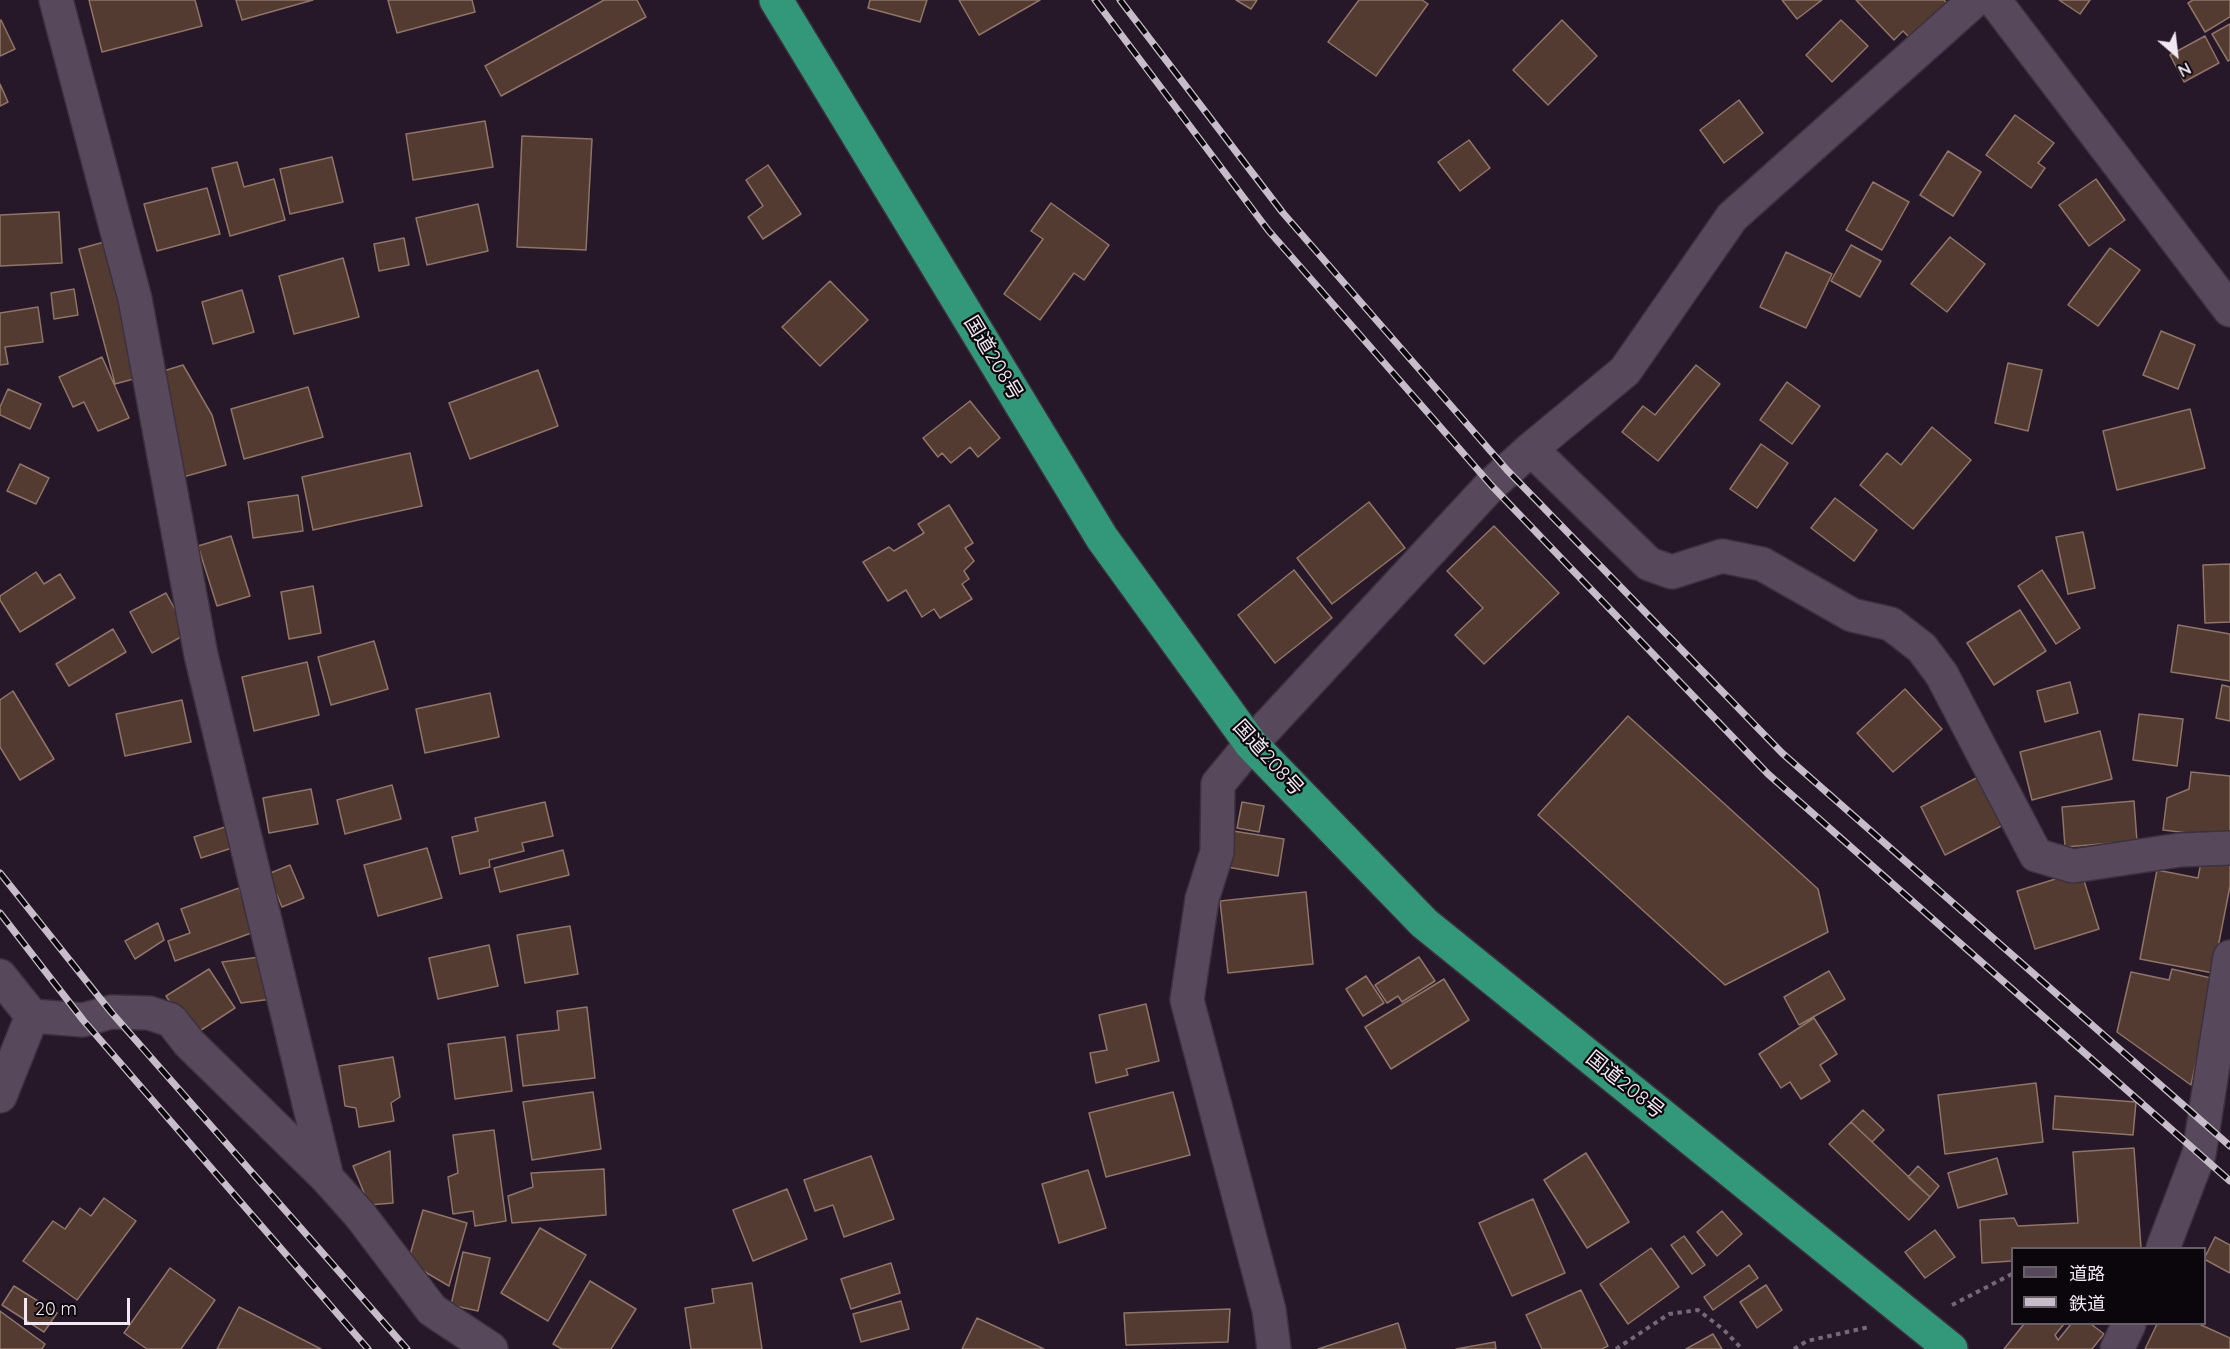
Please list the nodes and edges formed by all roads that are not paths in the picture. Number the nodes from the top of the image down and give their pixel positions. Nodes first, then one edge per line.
1 (56, 0) edge
2 (776, 0) edge
3 (1975, 0) edge
4 (1994, 0) edge
5 (2227, 298) edge
6 (1531, 449) junction
7 (1251, 744) junction
8 (2230, 848) edge
9 (2230, 957) edge
10 (0, 976) edge
11 (32, 1016) junction
12 (0, 1096) edge
13 (327, 1178) junction
14 (2163, 1247) edge
15 (2128, 1325) edge
16 (491, 1349) edge
17 (1274, 1349) edge
18 (1951, 1349) edge
19 (2117, 1349) edge

1 - 13 street
2 - 7 highway, 国道208号
3 - 6 street
4 - 5 street
6 - 7 street
6 - 8 street
7 - 17 street
7 - 18 highway, 国道208号
9 - 14 street
10 - 11 street
11 - 12 street
11 - 13 street
13 - 16 street
15 - 19 street

